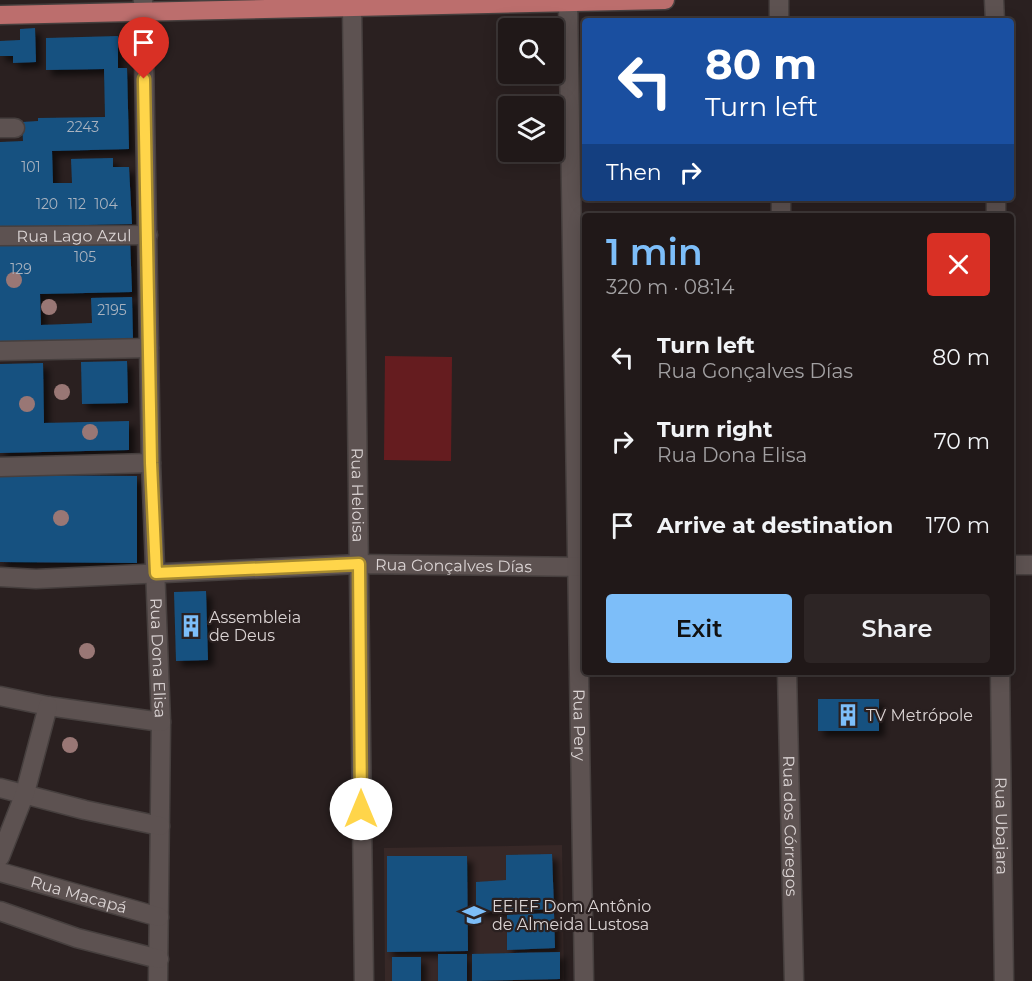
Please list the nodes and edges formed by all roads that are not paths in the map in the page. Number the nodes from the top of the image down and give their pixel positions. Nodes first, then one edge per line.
1 (664, 0) edge
2 (779, 0) edge
3 (994, 0) edge
4 (568, 2) junction
5 (143, 6) edge
6 (352, 7) junction
7 (0, 15) edge
8 (780, 18) edge
9 (995, 18) edge
10 (148, 235) junction
11 (0, 236) edge
12 (149, 348) junction
13 (0, 351) edge
14 (151, 463) junction
15 (0, 467) edge
16 (359, 564) junction
17 (1014, 565) edge
18 (1032, 565) edge
19 (581, 567) edge
20 (156, 573) junction
21 (0, 577) edge
22 (787, 675) edge
23 (1000, 675) edge
24 (0, 696) edge
25 (48, 706) junction
26 (161, 722) junction
27 (0, 788) edge
28 (25, 793) junction
29 (160, 826) junction
30 (0, 857) edge
31 (0, 872) edge
32 (0, 911) edge
33 (159, 917) junction
34 (159, 959) junction
35 (158, 981) edge
36 (364, 981) edge
37 (584, 981) edge
38 (794, 981) edge
39 (1004, 981) edge

1 - 4 main road
2 - 8 street
3 - 9 street
4 - 6 main road
4 - 19 street, Rua Pery
5 - 6 main road
5 - 7 main road
5 - 10 street, Rua Dona Elisa
6 - 16 street, Rua Heloisa
10 - 11 street, Rua Lago Azul
10 - 12 street, Rua Dona Elisa
12 - 13 street
12 - 14 street, Rua Dona Elisa
14 - 15 street
14 - 20 street, Rua Dona Elisa
16 - 19 street, Rua Gonçalves Días
16 - 20 street, Rua Gonçalves Días
16 - 36 street, Rua Heloisa
17 - 18 street
19 - 37 street, Rua Pery
20 - 21 street, Rua Gonçalves Días
20 - 26 street, Rua Dona Elisa
22 - 38 street, Rua dos Córregos
23 - 39 street, Rua Ubajara
24 - 25 street
25 - 26 street
25 - 28 street
26 - 29 street, Rua Dona Elisa
27 - 28 street
28 - 29 street
28 - 30 street
29 - 33 street, Rua Dona Elisa
31 - 33 street, Rua Macapá
32 - 34 street
33 - 34 street, Rua Dona Elisa
34 - 35 street, Rua Dona Elisa

